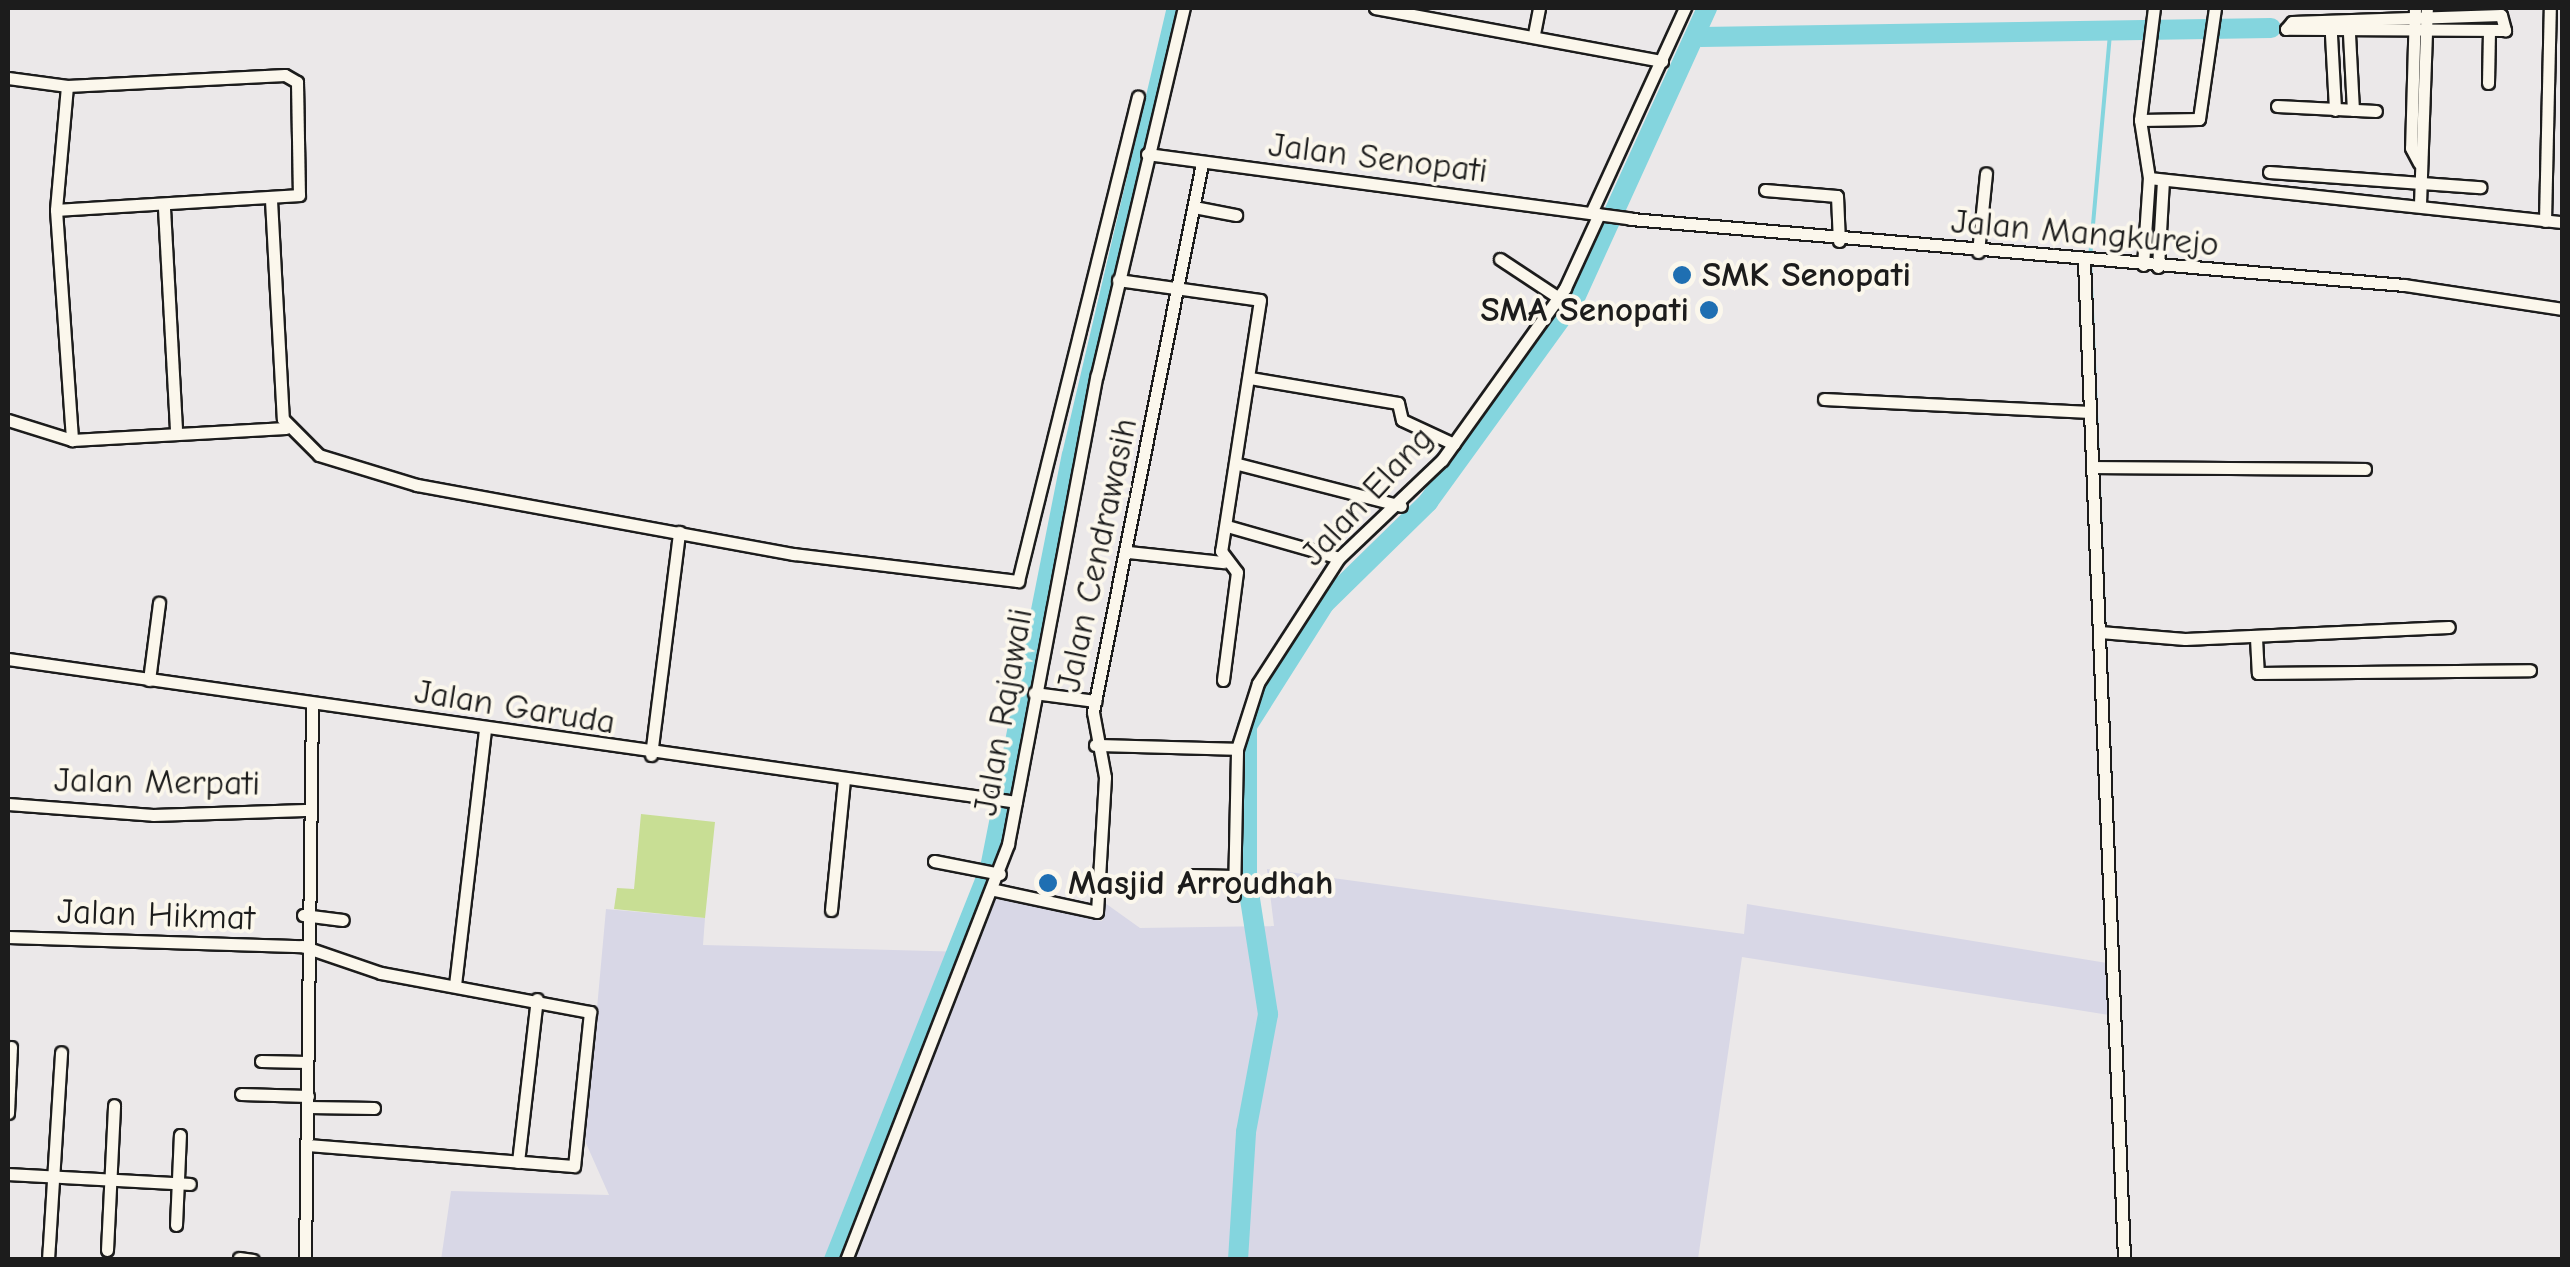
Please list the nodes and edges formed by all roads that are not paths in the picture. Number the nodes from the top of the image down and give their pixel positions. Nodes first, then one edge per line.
1 (1184, 8) edge
2 (1375, 8) edge
3 (1539, 8) edge
4 (1685, 8) edge
5 (2154, 8) edge
6 (2215, 8) edge
7 (2550, 8) edge
8 (2421, 19) edge
9 (2490, 30) junction
10 (1534, 34) junction
11 (2331, 34) junction
12 (2349, 34) junction
13 (1662, 60) junction
14 (8, 78) edge
15 (2488, 83) dead end
16 (67, 86) junction
17 (1138, 97) dead end
18 (2277, 106) dead end
19 (2335, 110) junction
20 (2353, 110) junction
21 (2376, 112) dead end
22 (2140, 120) junction
23 (1146, 154) junction
24 (1202, 163) junction
25 (2268, 172) dead end
26 (1986, 173) dead end
27 (2148, 178) junction
28 (2163, 180) junction
29 (2420, 182) junction
30 (2480, 187) dead end
31 (1766, 190) dead end
32 (271, 200) junction
33 (2420, 204) junction
34 (164, 208) junction
35 (1194, 208) junction
36 (56, 210) junction
37 (1598, 214) junction
38 (1236, 215) dead end
39 (2545, 221) junction
40 (2562, 222) edge
41 (1839, 240) junction
42 (1978, 252) junction
43 (1500, 259) dead end
44 (2091, 262) junction
45 (2143, 266) junction
46 (2158, 267) junction
47 (1118, 280) junction
48 (1178, 288) junction
49 (1559, 298) junction
50 (2562, 309) edge
51 (1250, 378) junction
52 (1824, 399) dead end
53 (2090, 412) junction
54 (8, 420) edge
55 (286, 428) junction
56 (176, 433) junction
57 (72, 440) junction
58 (1454, 444) junction
59 (1238, 464) junction
60 (2099, 467) junction
61 (2365, 469) dead end
62 (1401, 506) junction
63 (1227, 526) junction
64 (679, 532) junction
65 (1129, 552) junction
66 (1339, 558) junction
67 (1223, 562) junction
68 (159, 603) dead end
69 (2448, 628) dead end
70 (2106, 633) junction
71 (2256, 638) junction
72 (8, 659) edge
73 (2530, 670) dead end
74 (150, 680) junction
75 (1223, 680) dead end
76 (1034, 693) junction
77 (1095, 701) junction
78 (312, 704) junction
79 (485, 731) junction
80 (1095, 745) junction
81 (1237, 748) junction
82 (652, 755) junction
83 (844, 779) junction
84 (1011, 802) junction
85 (8, 804) edge
86 (304, 810) junction
87 (934, 862) dead end
88 (989, 871) junction
89 (1190, 874) dead end
90 (1234, 876) junction
91 (995, 890) junction
92 (1234, 895) dead end
93 (831, 910) dead end
94 (303, 914) junction
95 (343, 920) dead end
96 (8, 938) edge
97 (302, 946) junction
98 (455, 985) junction
99 (537, 999) junction
100 (11, 1047) dead end
101 (61, 1052) dead end
102 (262, 1061) dead end
103 (307, 1062) junction
104 (241, 1094) dead end
105 (308, 1102) junction
106 (114, 1105) dead end
107 (374, 1108) dead end
108 (8, 1112) edge
109 (180, 1135) dead end
110 (310, 1145) junction
111 (518, 1162) junction
112 (8, 1174) edge
113 (53, 1176) junction
114 (111, 1180) junction
115 (184, 1183) junction
116 (176, 1226) dead end
117 (108, 1250) dead end
118 (48, 1260) edge
119 (305, 1260) edge
120 (846, 1260) edge
121 (2124, 1260) edge

1 - 23 street, Jalan Rajawali
2 - 10 street
3 - 10 street
4 - 13 street, Jalan Elang
5 - 22 street
6 - 22 street
7 - 39 street
8 - 9 street
8 - 9 street
8 - 11 street
8 - 12 street
8 - 29 street
9 - 15 street
10 - 13 street
11 - 12 street
11 - 19 street
12 - 20 street
13 - 37 street, Jalan Elang
14 - 16 street
16 - 32 street
16 - 36 street
17 - 64 street
18 - 19 street
19 - 20 street
20 - 21 street
22 - 27 street
23 - 24 street, Jalan Senopati
23 - 47 street, Jalan Rajawali
24 - 35 street, Jalan Cendrawasih
24 - 37 street, Jalan Senopati
25 - 29 street
26 - 42 street
27 - 28 street
27 - 45 street
28 - 33 street
28 - 46 street
29 - 30 street
29 - 33 street
31 - 41 street
32 - 34 street
32 - 55 street
33 - 39 street
34 - 36 street
34 - 56 street
35 - 38 street
35 - 48 street, Jalan Cendrawasih
36 - 57 street
37 - 41 street, Jalan Mangkurejo
37 - 49 street, Jalan Elang
39 - 40 street
41 - 42 street, Jalan Mangkurejo
42 - 44 street, Jalan Mangkurejo
43 - 49 street
44 - 45 street, Jalan Mangkurejo
44 - 53 street
45 - 46 street, Jalan Mangkurejo
46 - 50 street, Jalan Mangkurejo
47 - 48 street
47 - 76 street, Jalan Rajawali
48 - 51 street
48 - 65 street, Jalan Cendrawasih
49 - 58 street, Jalan Elang
51 - 58 street
51 - 59 street
52 - 53 street
53 - 60 street
54 - 57 street
55 - 56 street
55 - 64 street
56 - 57 street
58 - 62 street, Jalan Elang
59 - 62 street
59 - 63 street
60 - 61 street
60 - 70 street
62 - 66 street, Jalan Elang
63 - 66 street
63 - 67 street
64 - 82 street
65 - 67 street
65 - 77 street, Jalan Cendrawasih
66 - 81 street, Jalan Elang
67 - 75 street
68 - 74 street
69 - 71 street
70 - 71 street
70 - 121 street
71 - 73 street
72 - 74 street, Jalan Garuda
74 - 78 street, Jalan Garuda
76 - 77 street
76 - 84 street, Jalan Rajawali
77 - 80 street, Jalan Cendrawasih
78 - 79 street, Jalan Garuda
78 - 86 street
79 - 82 street, Jalan Garuda
79 - 98 street
80 - 81 street
80 - 91 street, Jalan Cendrawasih
81 - 90 street, Jalan Elang
82 - 83 street, Jalan Garuda
83 - 84 street, Jalan Garuda
83 - 93 street
84 - 88 street, Jalan Rajawali
85 - 86 street, Jalan Merpati
86 - 94 street
87 - 88 street
88 - 91 street, Jalan Rajawali
89 - 90 street
90 - 92 street, Jalan Elang
91 - 120 street, Jalan Rajawali
94 - 95 street
94 - 97 street
96 - 97 street, Jalan Hikmat
97 - 98 street, Jalan Hikmat
97 - 103 street
98 - 99 street, Jalan Hikmat
99 - 111 street
99 - 111 street, Jalan Hikmat
100 - 108 street
101 - 113 street
102 - 103 street
103 - 105 street
104 - 105 street
105 - 107 street
105 - 110 street
106 - 114 street
109 - 115 street
110 - 111 street
110 - 119 street
112 - 113 street
113 - 114 street
113 - 118 street
114 - 115 street
114 - 117 street
115 - 116 street

